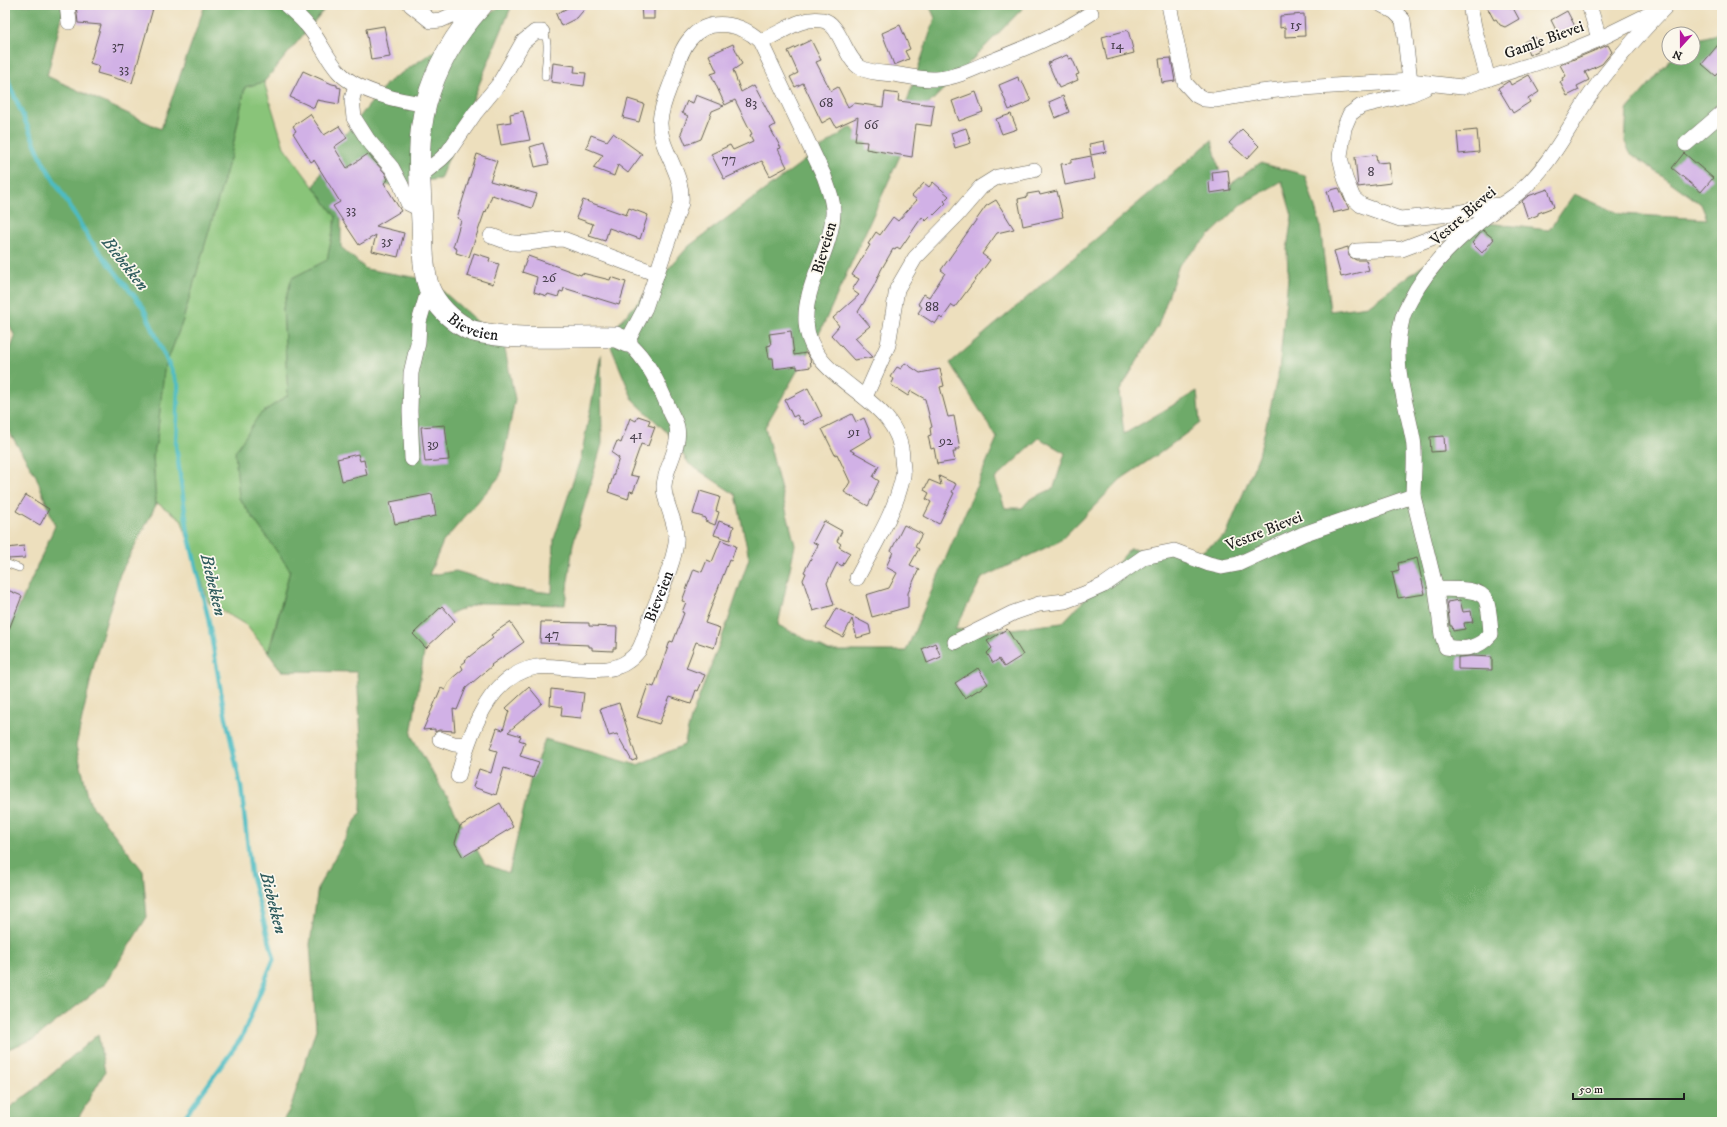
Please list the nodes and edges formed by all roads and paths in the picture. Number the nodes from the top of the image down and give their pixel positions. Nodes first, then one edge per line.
1 (67, 5) edge
2 (286, 5) edge
3 (411, 5) edge
4 (482, 5) edge
5 (1169, 5) edge
6 (1382, 5) edge
7 (1470, 5) edge
8 (1589, 5) edge
9 (1667, 6) edge
10 (1091, 13) dead end
11 (468, 20) junction
12 (68, 22) dead end
13 (542, 32) joint
14 (1597, 40) junction
15 (760, 42) junction
16 (545, 77) dead end
17 (1488, 79) junction
18 (1410, 81) junction
19 (1428, 83) junction
20 (356, 85) junction
21 (426, 104) junction
22 (1722, 113) edge
23 (1686, 144) dead end
24 (1034, 170) dead end
25 (420, 176) junction
26 (1501, 205) junction
27 (422, 210) junction
28 (1467, 232) junction
29 (491, 236) dead end
30 (1356, 251) dead end
31 (657, 274) junction
32 (430, 288) junction
33 (627, 342) junction
34 (865, 397) junction
35 (412, 459) dead end
36 (1413, 496) junction
37 (5, 563) edge
38 (19, 568) dead end
39 (857, 578) dead end
40 (1436, 589) junction
41 (955, 642) dead end
42 (440, 739) dead end
43 (467, 744) junction
44 (458, 776) dead end

1 - 12 street
2 - 20 street
3 - 11 street
4 - 11 street, Bieveien
5 - 18 street, Gamle Bievei
6 - 18 street
7 - 17 street
8 - 14 street
9 - 14 street, Gamle Bievei
9 - 26 street, Vestre Bievei
10 - 15 street
11 - 21 street, Bieveien
13 - 16 lane
13 - 25 street
14 - 17 street, Gamle Bievei
15 - 31 street, Bieveien
15 - 34 street, Bieveien
17 - 19 street, Gamle Bievei
18 - 19 street, Gamle Bievei
19 - 26 street
20 - 21 street
20 - 27 street
21 - 25 street, Bieveien
22 - 23 street
24 - 34 street
25 - 27 street, Bieveien
26 - 28 street, Vestre Bievei
27 - 32 street, Bieveien
28 - 30 street
28 - 36 street, Vestre Bievei
29 - 31 street
31 - 33 street, Bieveien
32 - 33 street, Bieveien
32 - 35 street, Bieveien
33 - 43 street, Bieveien
34 - 39 street, Bieveien
36 - 40 street, Vestre Bievei
36 - 41 street, Vestre Bievei
37 - 38 lane
40 - 40 street, Vestre Bievei
42 - 43 street
43 - 44 street, Bieveien

